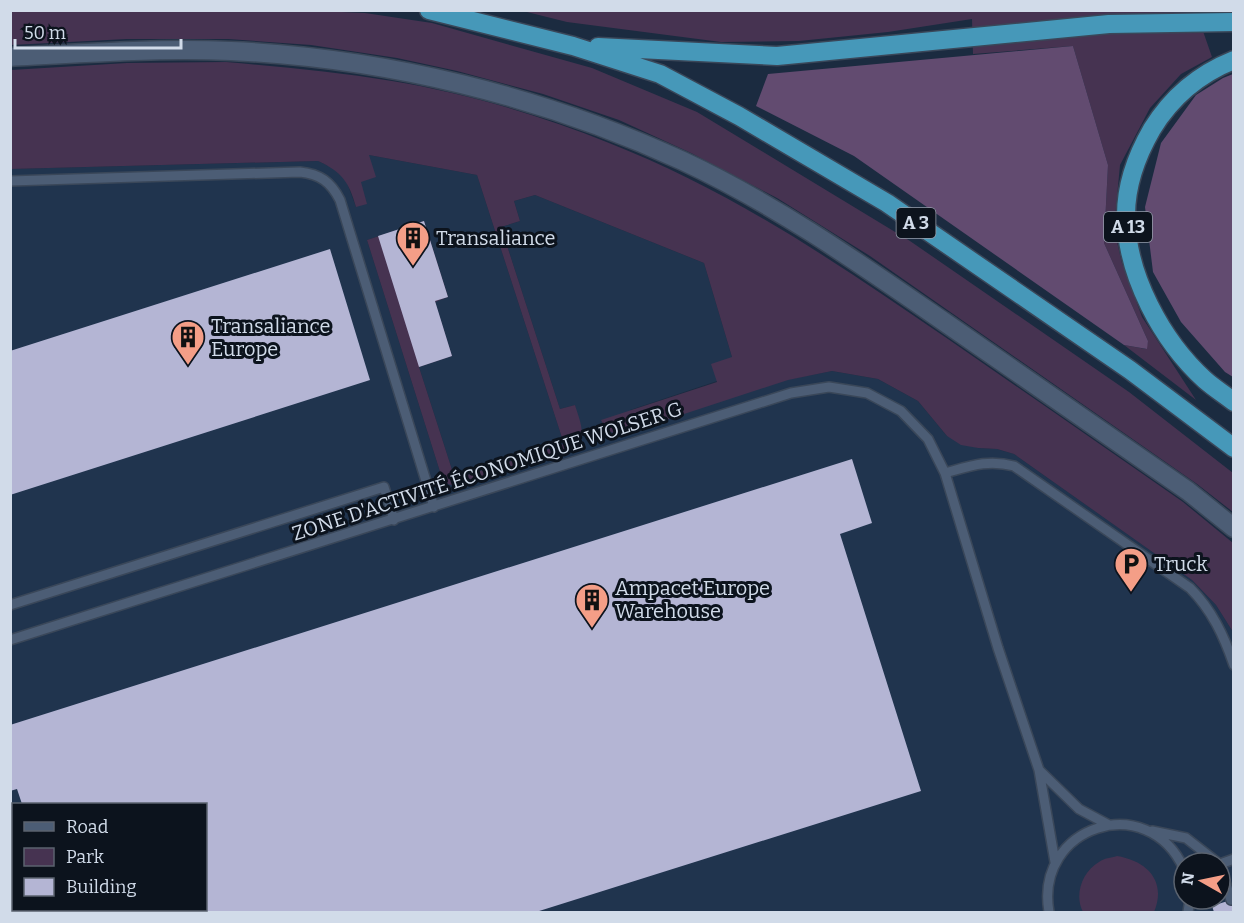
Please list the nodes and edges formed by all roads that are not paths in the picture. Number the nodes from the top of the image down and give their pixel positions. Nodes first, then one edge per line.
1 (429, 10) edge
2 (1233, 22) edge
3 (573, 46) junction
4 (10, 57) edge
5 (1233, 60) edge
6 (10, 181) edge
7 (1233, 402) edge
8 (1233, 448) edge
9 (945, 473) junction
10 (434, 507) junction
11 (394, 520) junction
12 (1233, 528) edge
13 (10, 605) edge
14 (10, 640) edge
15 (1233, 665) edge
16 (1039, 770) junction
17 (1109, 825) junction
18 (1147, 830) junction
19 (1172, 851) edge
20 (1202, 851) edge
21 (1055, 862) junction
22 (1049, 912) edge

1 - 3 highway, A 3
2 - 3 highway, A 3
3 - 8 highway, A 3
4 - 12 main road
5 - 7 highway, A 13
6 - 10 lane
9 - 10 lane, ZONE D'ACTIVITÉ ÉCONOMIQUE WOLSER G
9 - 15 lane
9 - 16 lane, ZONE D'ACTIVITÉ ÉCONOMIQUE WOLSER G
10 - 11 lane, ZONE D'ACTIVITÉ ÉCONOMIQUE WOLSER G
11 - 13 lane
11 - 14 lane, ZONE D'ACTIVITÉ ÉCONOMIQUE WOLSER G
16 - 17 lane, ZONE D'ACTIVITÉ ÉCONOMIQUE WOLSER G
16 - 21 lane, ZONE D'ACTIVITÉ ÉCONOMIQUE WOLSER G
17 - 18 lane, ZONE D'ACTIVITÉ ÉCONOMIQUE WOLSER G
17 - 21 lane, ZONE D'ACTIVITÉ ÉCONOMIQUE WOLSER G
18 - 19 lane, ZONE D'ACTIVITÉ ÉCONOMIQUE WOLSER G
18 - 20 lane, ZONE D'ACTIVITÉ ÉCONOMIQUE WOLSER G
21 - 22 lane, ZONE D'ACTIVITÉ ÉCONOMIQUE WOLSER G

